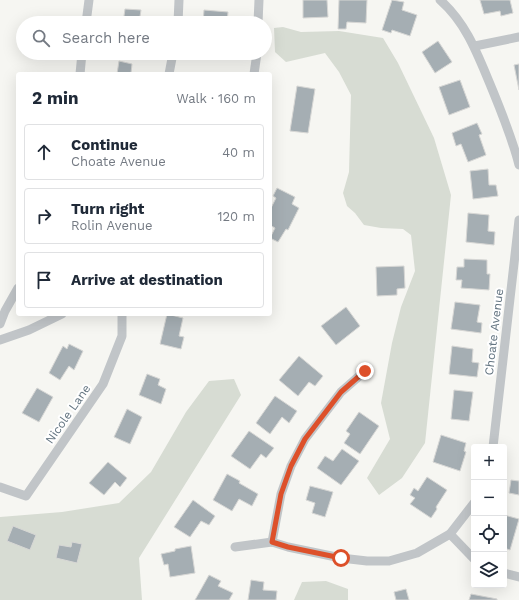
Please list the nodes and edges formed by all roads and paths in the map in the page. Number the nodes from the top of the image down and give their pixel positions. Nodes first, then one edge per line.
1 (89, 0) edge
2 (180, 0) edge
3 (259, 0) edge
4 (440, 0) edge
5 (87, 16) edge
6 (179, 16) edge
7 (258, 16) edge
8 (519, 37) edge
9 (475, 46) junction
10 (81, 60) edge
11 (171, 60) edge
12 (256, 60) edge
13 (80, 72) edge
14 (168, 72) edge
15 (254, 72) edge
16 (519, 165) edge
17 (519, 220) edge
18 (16, 292) edge
19 (58, 316) edge
20 (122, 316) edge
21 (0, 324) edge
22 (0, 340) edge
23 (365, 371) dead end
24 (492, 444) edge
25 (0, 487) edge
26 (471, 507) edge
27 (450, 534) junction
28 (272, 542) junction
29 (235, 547) dead end
30 (471, 556) edge
31 (507, 574) edge
32 (519, 577) edge

1 - 5 street
2 - 6 street
3 - 7 street
4 - 9 street
8 - 9 street
9 - 16 street
10 - 13 street
11 - 14 street
12 - 15 street
17 - 24 street, Choate Avenue
18 - 21 street
19 - 22 street
20 - 25 street, Nicole Lane
23 - 28 street
26 - 27 street
27 - 28 street
27 - 30 street
28 - 29 street
31 - 32 street

